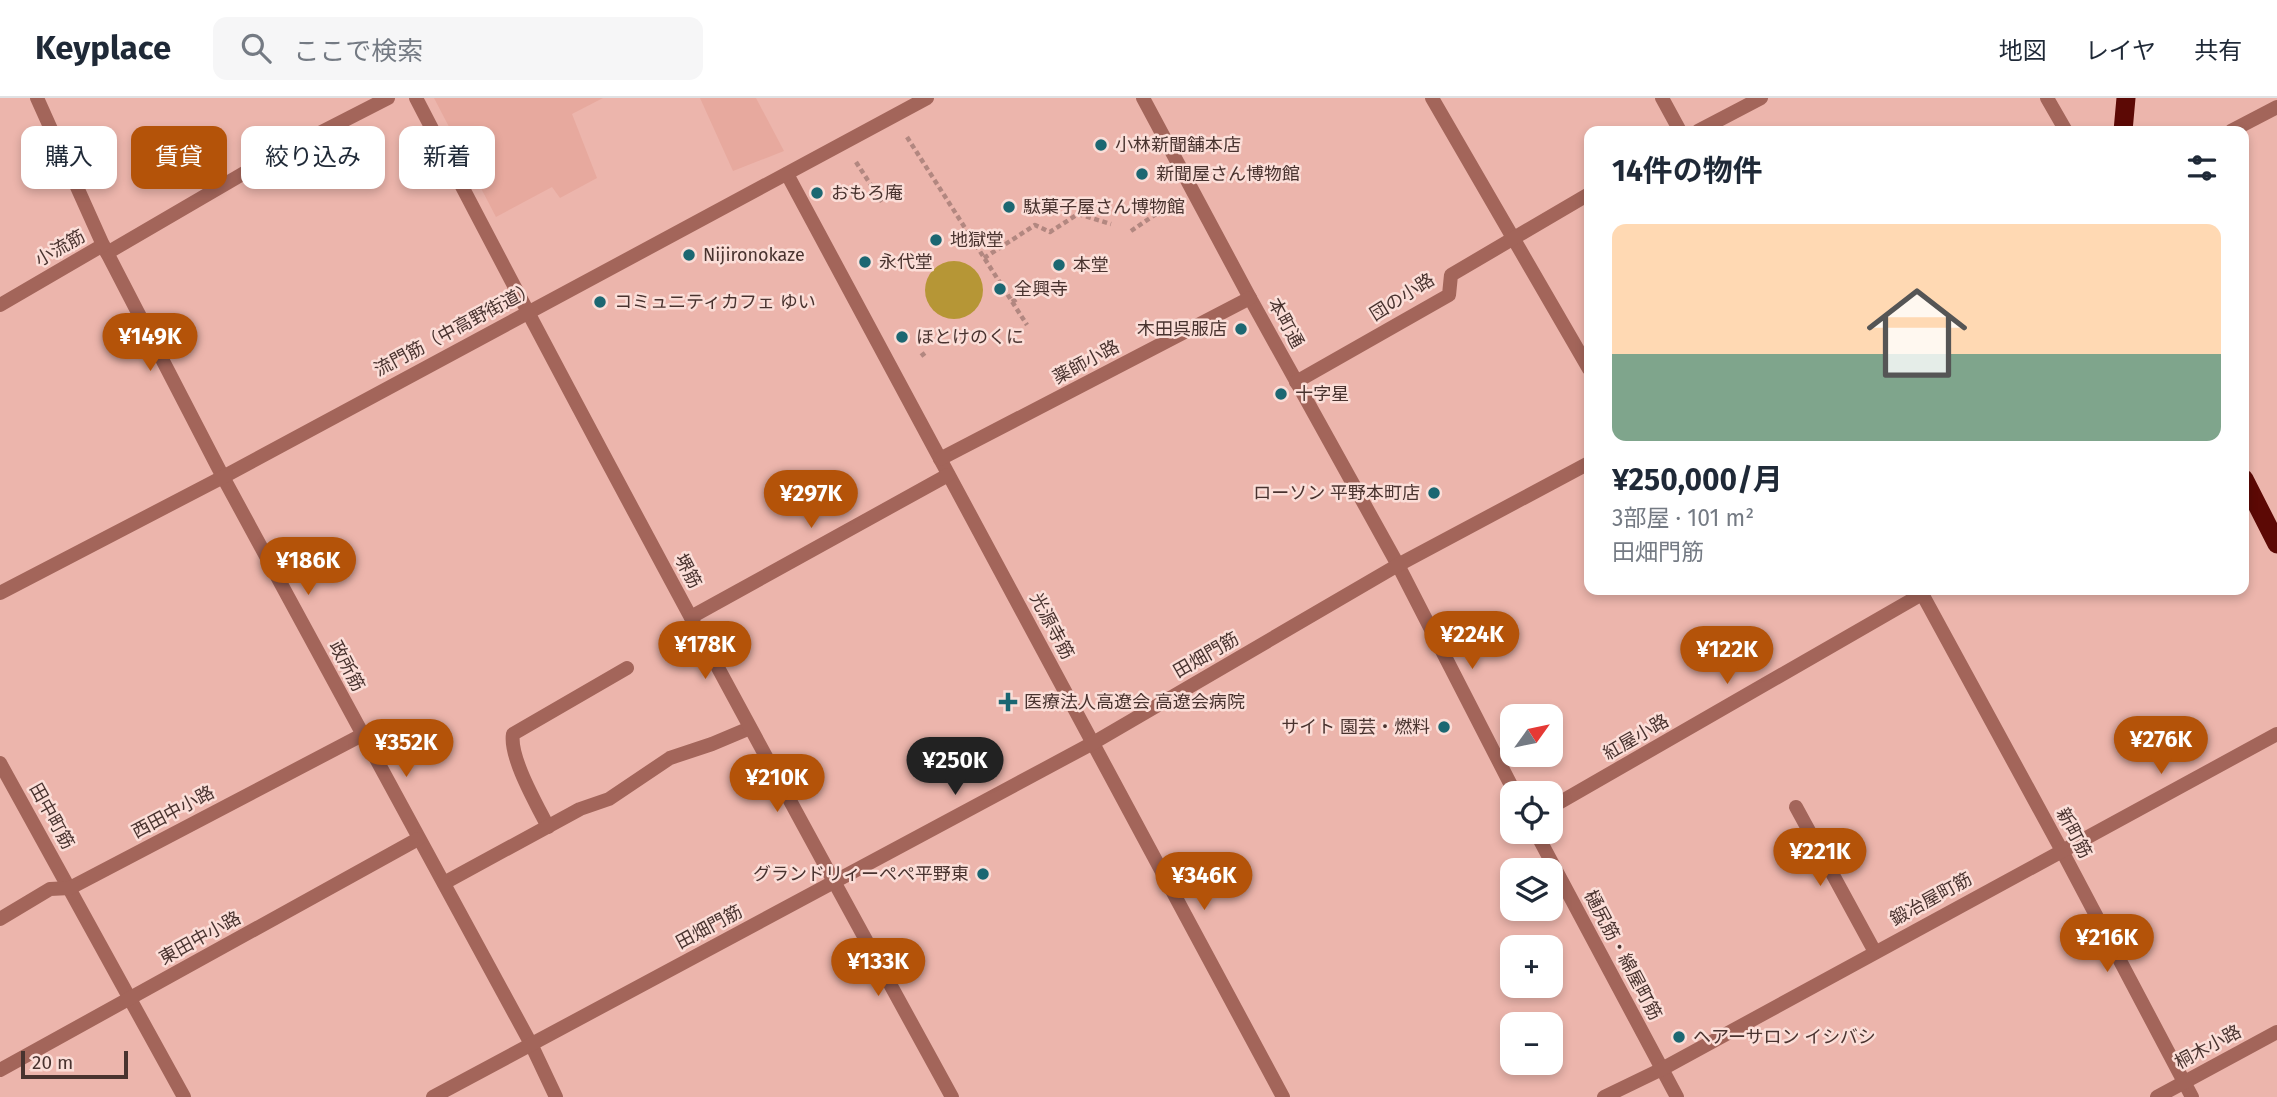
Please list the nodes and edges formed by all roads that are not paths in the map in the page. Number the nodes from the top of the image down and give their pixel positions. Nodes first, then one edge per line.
1 (37, 98) edge
2 (387, 98) edge
3 (416, 98) edge
4 (927, 98) edge
5 (1143, 98) edge
6 (1432, 98) edge
7 (1662, 98) edge
8 (1761, 98) edge
9 (2047, 98) edge
10 (2126, 98) edge
11 (2277, 107) edge
12 (1677, 126) edge
13 (1708, 126) edge
14 (2063, 126) edge
15 (2123, 126) edge
16 (2241, 126) edge
17 (787, 174) junction
18 (1584, 197) edge
19 (1514, 238) junction
20 (105, 249) junction
21 (1250, 298) junction
22 (0, 304) edge
23 (527, 312) junction
24 (1584, 360) edge
25 (1296, 382) junction
26 (940, 459) junction
27 (1584, 466) edge
28 (948, 475) junction
29 (223, 477) junction
30 (2249, 489) edge
31 (2277, 544) edge
32 (1398, 565) junction
33 (0, 593) edge
34 (1916, 595) edge
35 (1923, 595) edge
36 (691, 617) junction
37 (626, 668) dead end
38 (750, 728) junction
39 (2277, 734) edge
40 (362, 735) junction
41 (1093, 743) junction
42 (0, 763) edge
43 (1509, 781) edge
44 (1563, 800) edge
45 (1797, 807) dead end
46 (548, 827) junction
47 (418, 839) junction
48 (1542, 844) edge
49 (2062, 849) junction
50 (834, 882) junction
51 (444, 883) junction
52 (70, 888) junction
53 (0, 919) edge
54 (1875, 952) junction
55 (130, 998) junction
56 (2277, 1032) edge
57 (531, 1044) junction
58 (0, 1069) edge
59 (1662, 1069) junction
60 (2184, 1082) junction
61 (184, 1097) edge
62 (433, 1097) edge
63 (556, 1097) edge
64 (952, 1097) edge
65 (1283, 1097) edge
66 (1604, 1097) edge
67 (1677, 1097) edge
68 (2157, 1097) edge
69 (2192, 1097) edge

1 - 20 street, 政所筋
2 - 20 street, 小流筋
3 - 23 street, 堺筋
4 - 17 street, 流門筋（中高野街道）
5 - 21 street, 本町通
6 - 19 street
7 - 12 street
8 - 13 street
9 - 14 street
10 - 15 highway
11 - 16 street
17 - 23 street, 流門筋（中高野街道）
17 - 26 street, 光源寺筋
18 - 19 street, 団の小路
19 - 24 street
19 - 25 street, 団の小路
20 - 22 street, 小流筋
20 - 29 street, 政所筋
21 - 25 street, 本町通
21 - 26 street, 薬師小路
23 - 29 street, 流門筋（中高野街道）
23 - 36 street, 堺筋
25 - 32 street, 本町通
26 - 28 street, 光源寺筋
27 - 32 street, 田畑門筋
28 - 36 street
28 - 41 street, 光源寺筋
29 - 33 street, 流門筋（中高野街道）
29 - 40 street, 政所筋
30 - 31 highway
32 - 41 street, 田畑門筋
32 - 43 street
34 - 44 street, 紅屋小路
35 - 49 street, 新町筋
36 - 38 street, 堺筋
37 - 46 street
38 - 46 street
38 - 50 street, 堺筋
39 - 49 street, 鍛冶屋町筋
40 - 47 street, 政所筋
40 - 52 street, 西田中小路
41 - 50 street, 田畑門筋
41 - 65 street, 光源寺筋
42 - 52 street, 田中町筋
45 - 54 street
46 - 51 street
47 - 51 street, 政所筋
47 - 55 street, 東田中小路
48 - 59 street, 樋尻筋・綿屋町筋
49 - 54 street, 鍛冶屋町筋
49 - 60 street, 新町筋
50 - 57 street, 田畑門筋
50 - 64 street, 堺筋
51 - 57 street, 政所筋
52 - 53 street, 西田中小路
52 - 55 street, 田中町筋
54 - 59 street, 鍛冶屋町筋
55 - 58 street, 東田中小路
55 - 61 street, 田中町筋
56 - 60 street, 桐木小路
57 - 62 street, 田畑門筋
57 - 63 street, 政所筋
59 - 66 street, 鍛冶屋町筋
59 - 67 street, 樋尻筋・綿屋町筋
60 - 68 street, 桐木小路
60 - 69 street, 新町筋

